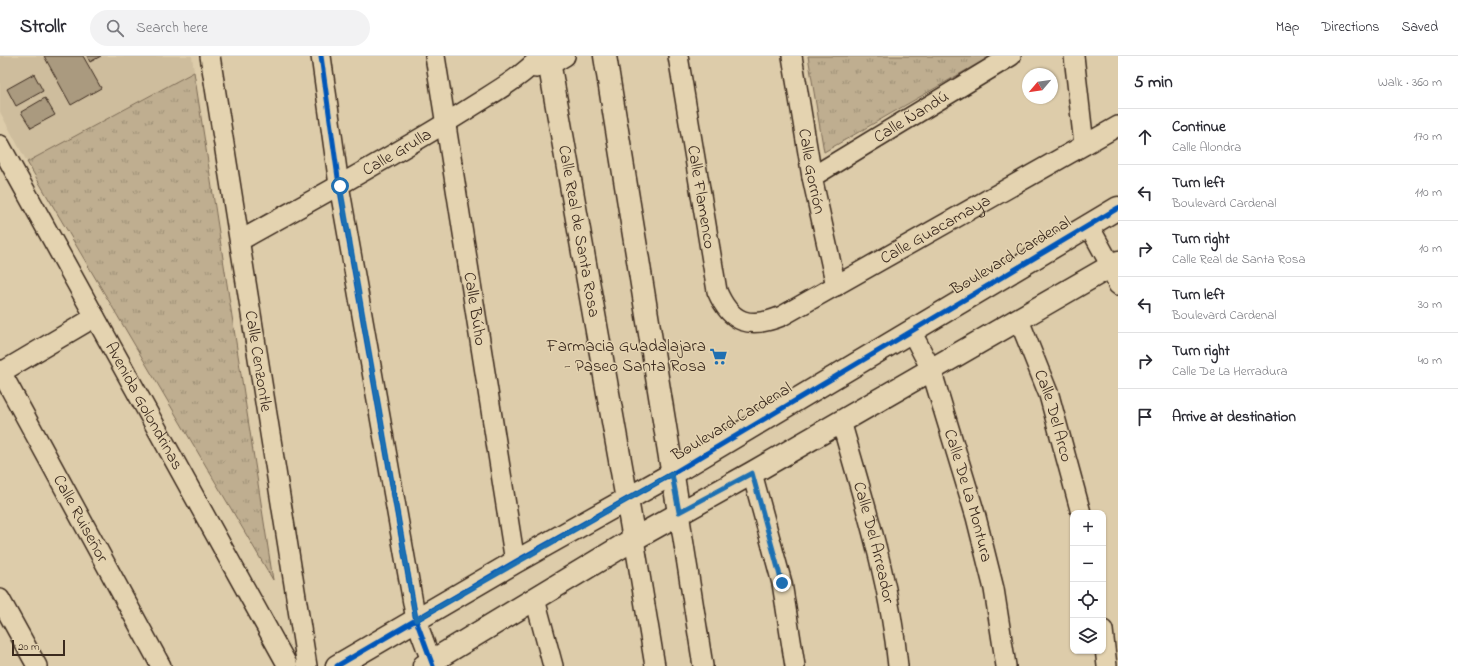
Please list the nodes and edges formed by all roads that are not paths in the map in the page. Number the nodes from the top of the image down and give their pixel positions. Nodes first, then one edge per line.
1 (210, 56) edge
2 (321, 56) edge
3 (435, 56) edge
4 (605, 56) edge
5 (678, 56) edge
6 (792, 56) edge
7 (1010, 56) edge
8 (1074, 56) edge
9 (551, 58) edge
10 (445, 123) junction
11 (1118, 126) edge
12 (0, 145) edge
13 (1084, 145) junction
14 (812, 177) junction
15 (340, 186) junction
16 (1118, 208) edge
17 (1089, 226) junction
18 (241, 240) junction
19 (1116, 271) edge
20 (836, 286) junction
21 (95, 317) junction
22 (1019, 320) junction
23 (750, 324) joint
24 (911, 331) junction
25 (931, 368) junction
26 (0, 372) edge
27 (841, 422) junction
28 (752, 473) junction
29 (672, 474) junction
30 (627, 500) junction
31 (1080, 510) edge
32 (679, 512) junction
33 (634, 539) junction
34 (516, 562) junction
35 (0, 599) edge
36 (535, 599) junction
37 (416, 620) junction
38 (1106, 654) edge
39 (430, 665) edge
40 (36, 666) edge
41 (161, 666) edge
42 (288, 666) edge
43 (306, 666) edge
44 (337, 666) edge
45 (553, 666) edge
46 (655, 666) edge
47 (703, 666) edge
48 (795, 666) edge
49 (898, 666) edge
50 (1006, 666) edge
51 (1107, 666) edge

1 - 18 street, Calle Cenzontle
2 - 15 street
3 - 10 street, Calle Búho
4 - 29 street
5 - 23 street, Calle Flamenco
6 - 14 street, Calle Gorrión
7 - 14 street, Calle Ñandú
8 - 13 street
9 - 10 street, Calle Grulla
9 - 30 street, Calle Real de Santa Rosa
10 - 15 street, Calle Grulla
10 - 34 street, Calle Búho
11 - 13 street, Calle Guacamaya
12 - 21 street, Avenida Golondrinas
13 - 20 street, Calle Guacamaya
14 - 20 street, Calle Gorrión
15 - 18 street, Calle Grulla
15 - 37 street
16 - 17 street, Boulevard Cardenal
17 - 19 street
17 - 24 street, Boulevard Cardenal
18 - 43 street, Calle Cenzontle
19 - 22 street
20 - 23 street, Calle Guacamaya
21 - 26 street
21 - 42 street, Avenida Golondrinas
22 - 25 street
22 - 31 street, Calle Del Arco
24 - 25 street, Calle De La Montura
24 - 29 street, Boulevard Cardenal
25 - 27 street
25 - 50 street, Calle De La Montura
26 - 41 street, Calle Ruiseñor
27 - 28 street
27 - 49 street, Calle Del Arreador
28 - 32 street
28 - 48 street
29 - 30 street, Boulevard Cardenal
29 - 32 street
30 - 33 street, Calle Real de Santa Rosa
30 - 34 street, Boulevard Cardenal
32 - 33 street
32 - 47 street
33 - 36 street
33 - 46 street, Calle Real de Santa Rosa
34 - 37 street, Boulevard Cardenal
35 - 40 street
36 - 39 street
36 - 45 street
37 - 39 street
37 - 44 street, Boulevard Cardenal
38 - 51 street

